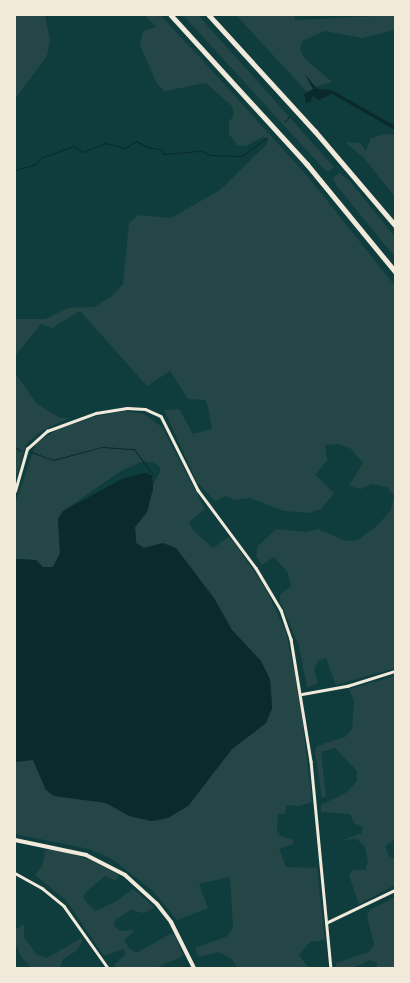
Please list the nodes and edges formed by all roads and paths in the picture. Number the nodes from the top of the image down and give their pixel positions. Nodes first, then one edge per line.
1 (171, 15) edge
2 (209, 15) edge
3 (395, 225) edge
4 (395, 271) edge
5 (15, 491) edge
6 (395, 670) edge
7 (302, 694) junction
8 (15, 840) edge
9 (15, 873) edge
10 (395, 890) edge
11 (326, 923) junction
12 (108, 968) edge
13 (194, 968) edge
14 (330, 968) edge

1 - 4 highway
2 - 3 highway
5 - 7 street
6 - 7 street
7 - 11 street
8 - 13 main road
9 - 12 street
10 - 11 street
11 - 14 street

